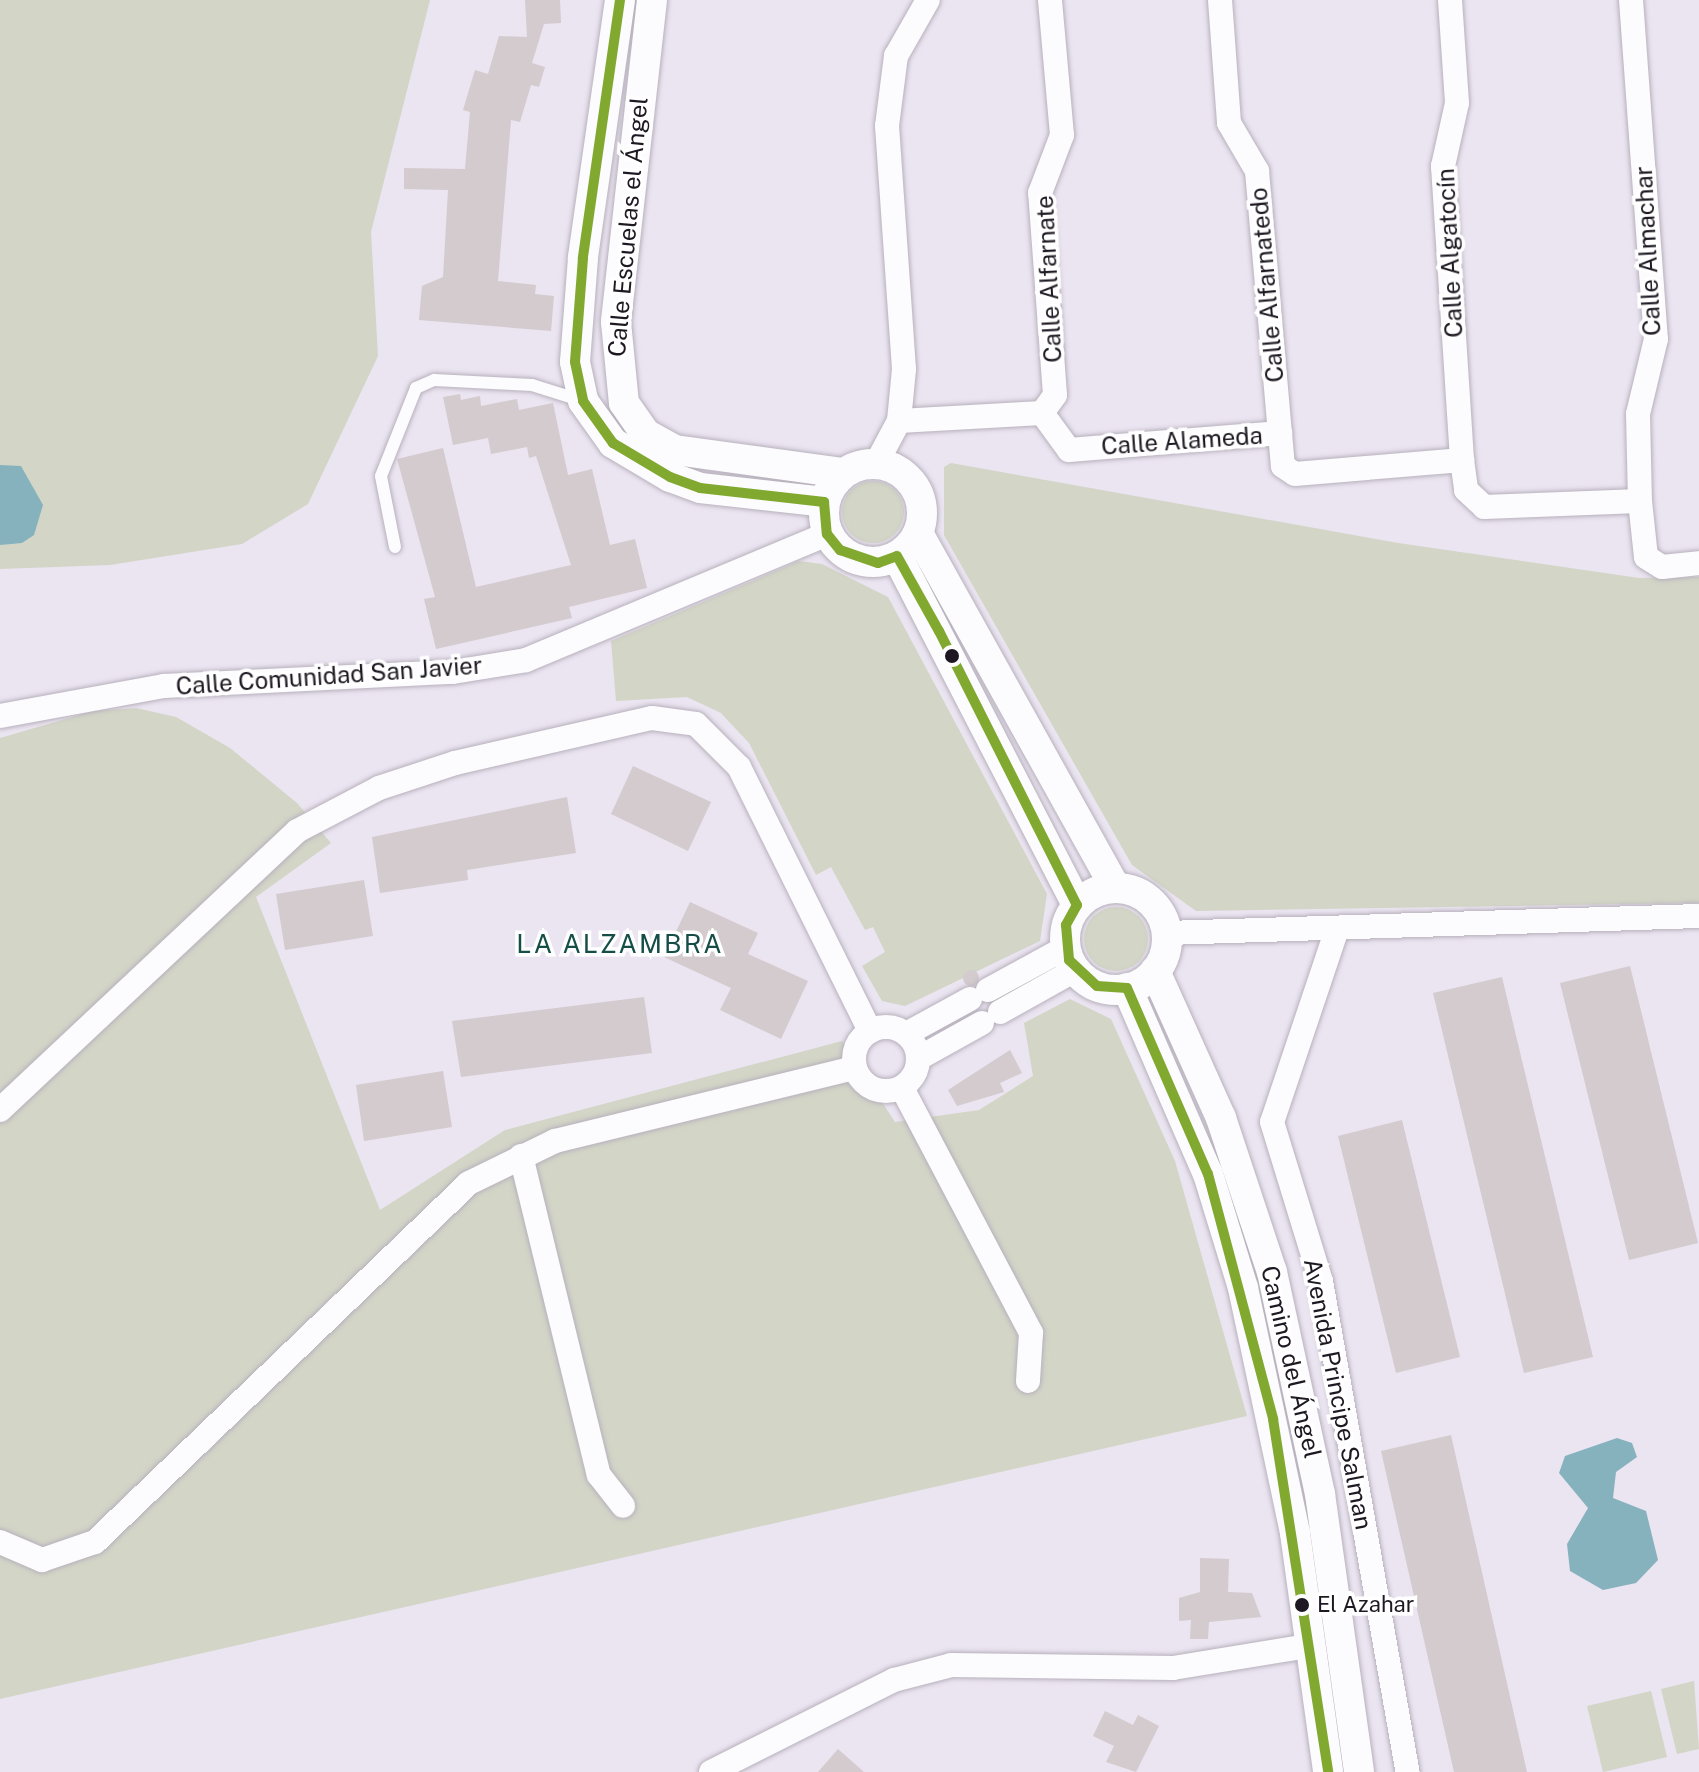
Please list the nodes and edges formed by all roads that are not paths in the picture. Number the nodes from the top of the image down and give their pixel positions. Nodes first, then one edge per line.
1 (620, 0) edge
2 (652, 0) edge
3 (928, 0) edge
4 (1050, 0) edge
5 (1220, 0) edge
6 (1450, 0) edge
7 (1631, 0) edge
8 (583, 401) junction
9 (1042, 413) junction
10 (899, 421) junction
11 (1280, 433) junction
12 (1462, 460) junction
13 (876, 464) junction
14 (843, 473) junction
15 (1640, 501) junction
16 (824, 502) junction
17 (918, 533) junction
18 (827, 534) junction
19 (395, 547) dead end
20 (897, 556) junction
21 (1699, 563) edge
22 (0, 716) edge
23 (1115, 887) junction
24 (1077, 905) junction
25 (1699, 916) edge
26 (1336, 932) junction
27 (1167, 933) junction
28 (1070, 959) junction
29 (1155, 971) junction
30 (1127, 988) junction
31 (870, 1031) junction
32 (906, 1034) junction
33 (919, 1058) junction
34 (854, 1068) junction
35 (902, 1088) junction
36 (0, 1110) edge
37 (521, 1156) junction
38 (1028, 1381) dead end
39 (623, 1506) dead end
40 (0, 1542) edge
41 (1313, 1645) junction
42 (711, 1772) edge
43 (1328, 1772) edge
44 (1359, 1772) edge
45 (1408, 1772) edge

1 - 8 street, Calle Escuelas el Ángel
2 - 14 street, Calle Escuelas el Ángel
3 - 10 street
4 - 9 street, Calle Alfarnate
5 - 11 street, Calle Alfarnatedo
6 - 12 street, Calle Algatocín
7 - 15 street, Calle Almachar
8 - 16 street, Calle Escuelas el Ángel
8 - 19 lane
9 - 10 street
9 - 11 street, Calle Alameda
10 - 13 street
11 - 12 street, Calle Alameda
12 - 15 street
13 - 14 street
13 - 17 street
14 - 16 street
15 - 21 street
16 - 18 street
17 - 20 street
17 - 23 street
18 - 20 street
18 - 22 street, Calle Comunidad San Javier
20 - 24 street
23 - 24 street
23 - 27 street
24 - 28 street
25 - 26 street
26 - 27 street
26 - 45 street, Avenida Principe Salman
27 - 29 street
28 - 30 street
28 - 32 street
28 - 33 street
29 - 30 street
29 - 44 street, Camino del Ángel
30 - 41 street, Camino del Ángel
31 - 32 street
31 - 34 street
31 - 36 street
32 - 33 street
33 - 35 street
34 - 35 street
34 - 37 street
35 - 38 street
37 - 39 street
37 - 40 street
41 - 42 street
41 - 43 street, Camino del Ángel

